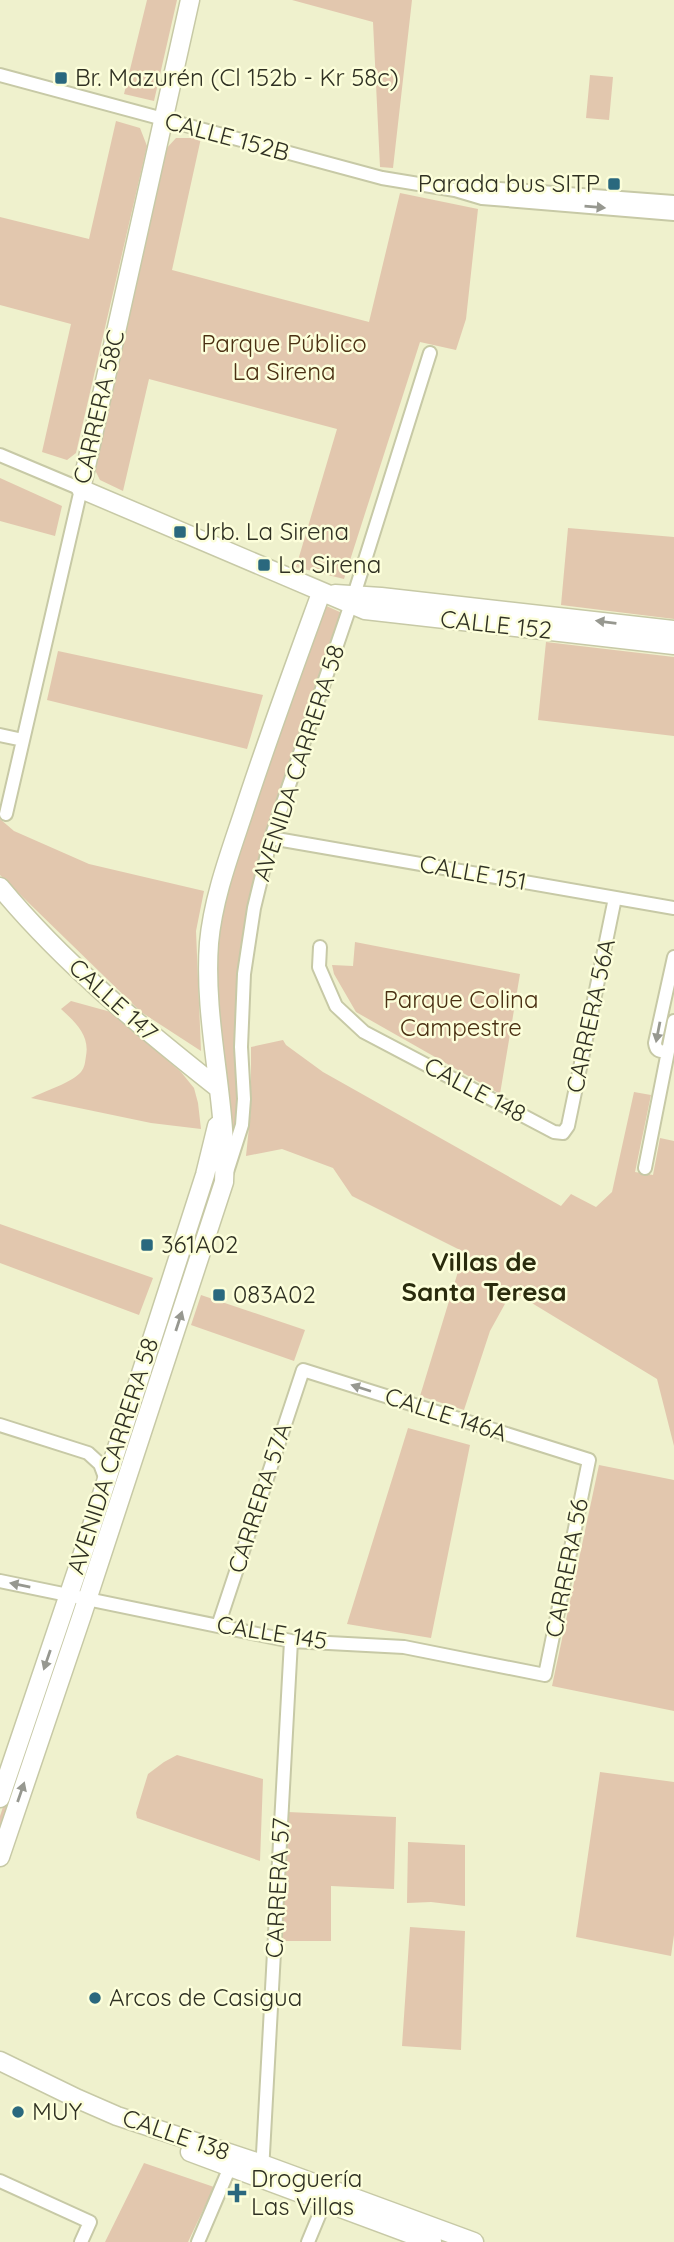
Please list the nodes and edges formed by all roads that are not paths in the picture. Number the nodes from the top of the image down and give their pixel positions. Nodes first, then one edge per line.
1 (190, 0) edge
2 (0, 75) edge
3 (164, 120) junction
4 (455, 190) junction
5 (674, 202) edge
6 (674, 214) edge
7 (430, 353) dead end
8 (0, 455) edge
9 (80, 489) junction
10 (321, 593) junction
11 (353, 600) junction
12 (674, 630) edge
13 (674, 645) edge
14 (0, 735) edge
15 (23, 740) junction
16 (6, 814) dead end
17 (271, 838) junction
18 (0, 887) edge
19 (615, 898) junction
20 (7, 900) edge
21 (674, 908) edge
22 (320, 947) dead end
23 (674, 957) edge
24 (674, 1021) edge
25 (667, 1052) junction
26 (218, 1088) junction
27 (220, 1113) junction
28 (563, 1133) joint
29 (645, 1168) dead end
30 (224, 1182) junction
31 (303, 1370) joint
32 (0, 1424) edge
33 (118, 1443) junction
34 (88, 1452) junction
35 (589, 1460) joint
36 (106, 1480) junction
37 (0, 1581) edge
38 (69, 1595) junction
39 (88, 1599) junction
40 (218, 1626) junction
41 (291, 1641) junction
42 (545, 1675) joint
43 (0, 1798) edge
44 (0, 1857) edge
45 (0, 2061) edge
46 (0, 2072) edge
47 (230, 2166) junction
48 (262, 2171) junction
49 (0, 2181) edge
50 (325, 2201) junction
51 (430, 2238) edge
52 (81, 2242) edge
53 (198, 2242) edge
54 (308, 2242) edge
55 (474, 2242) edge

1 - 3 main road, CARRERA 58C
2 - 3 street, CALLE 152B
3 - 4 street, CALLE 152B
3 - 9 main road, CARRERA 58C
4 - 5 street, CALLE 152B
4 -> 6 street, CALLE 152B
7 - 11 street, AVENIDA CARRERA 58
8 - 9 street, CALLE 152
9 - 10 main road, CALLE 152
9 - 15 street, CARRERA 58C
10 - 11 main road, CALLE 152
10 - 26 main road, AVENIDA CARRERA 58
12 -> 11 main road, CALLE 152
11 - 13 main road, CALLE 152
11 - 17 street, AVENIDA CARRERA 58
14 - 15 street
15 - 16 street, CARRERA 58C
17 - 19 street, CALLE 151
17 - 30 street, AVENIDA CARRERA 58
18 - 20 main road, CALLE 147
19 - 21 street, CALLE 151
19 - 28 street, CARRERA 56A
20 - 26 main road, CALLE 147
22 - 28 street, CALLE 148
23 -> 25 street
24 - 25 street
25 - 29 street
26 - 27 main road, AVENIDA CARRERA 58
27 - 30 main road, AVENIDA CARRERA 58
27 - 33 main road, AVENIDA CARRERA 58
39 -> 30 main road, AVENIDA CARRERA 58
35 -> 31 street, CALLE 146A
31 - 40 street, CARRERA 57A
32 - 34 street
33 - 34 street
33 - 36 main road, AVENIDA CARRERA 58
34 - 36 street
35 - 42 street, CARRERA 56
36 - 38 main road, AVENIDA CARRERA 58
38 -> 37 street, CALLE 145
38 - 39 street, CALLE 145
38 -> 43 main road, AVENIDA CARRERA 58
39 - 40 street, CALLE 145
44 -> 39 main road, AVENIDA CARRERA 58
40 - 41 street, CALLE 145
41 - 42 street, CALLE 145
41 - 48 street, CARRERA 57
45 - 48 main road, CALLE 138
46 - 47 main road, CALLE 138
47 - 48 main road, CALLE 138
47 - 53 street
48 - 50 main road, CALLE 138
48 - 51 main road, CALLE 138
49 - 52 street
50 - 51 main road, CALLE 138
50 - 54 street
51 - 55 main road, CALLE 138

